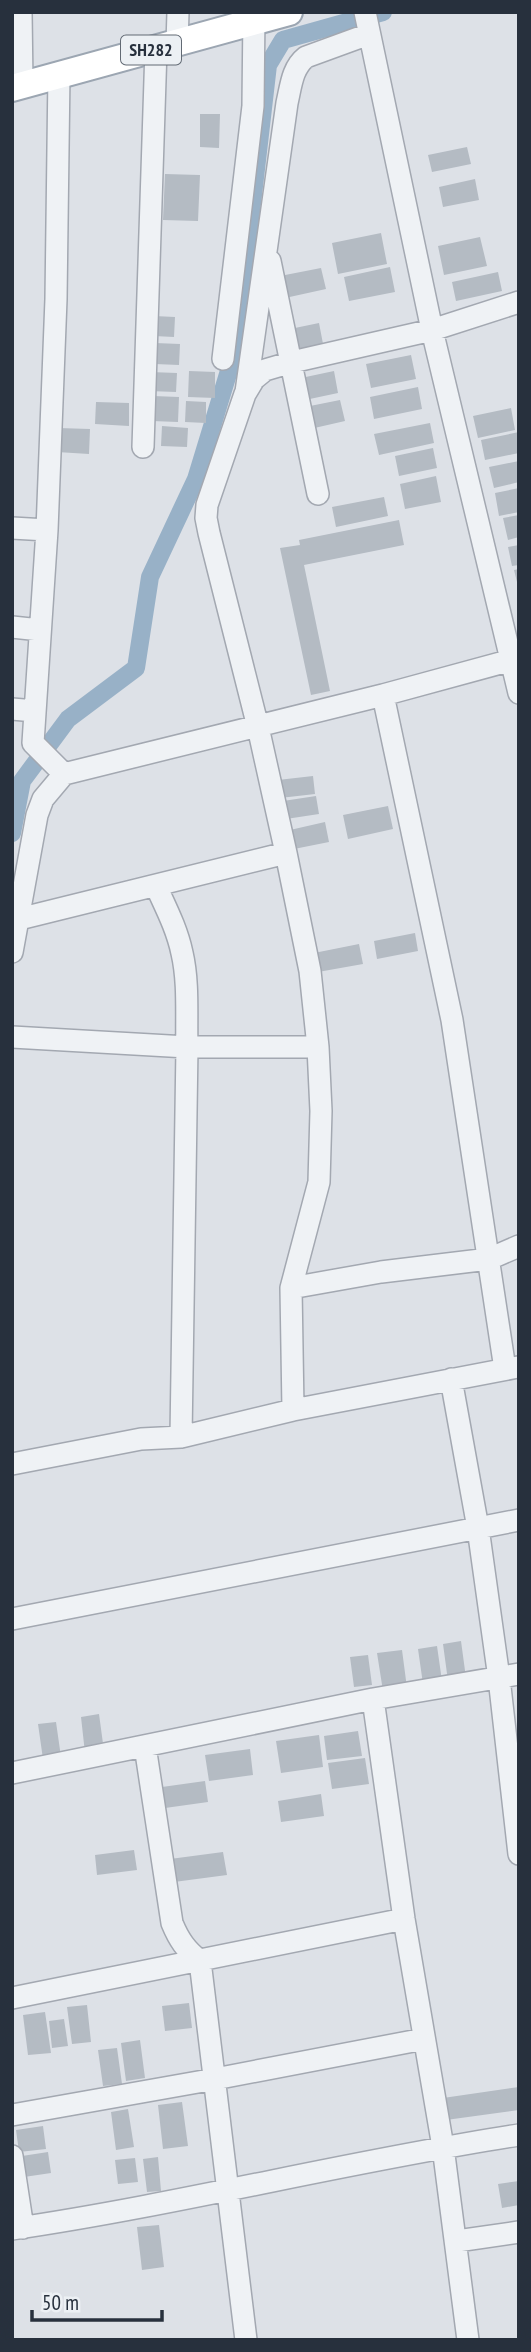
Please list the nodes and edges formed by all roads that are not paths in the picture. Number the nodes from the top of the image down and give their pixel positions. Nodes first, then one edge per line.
1 (21, 12) edge
2 (178, 12) edge
3 (289, 12) edge
4 (254, 17) edge
5 (368, 26) edge
6 (167, 47) junction
7 (60, 73) junction
8 (17, 86) edge
9 (266, 246) junction
10 (519, 302) edge
11 (432, 330) junction
12 (223, 359) dead end
13 (292, 362) junction
14 (245, 394) junction
15 (143, 447) dead end
16 (318, 494) dead end
17 (12, 528) edge
18 (47, 530) junction
19 (12, 627) edge
20 (40, 630) junction
21 (515, 659) edge
22 (519, 693) edge
23 (383, 695) junction
24 (12, 709) edge
25 (35, 711) junction
26 (258, 727) junction
27 (61, 771) junction
28 (286, 853) junction
29 (156, 886) junction
30 (19, 919) junction
31 (12, 952) edge
32 (12, 1037) edge
33 (187, 1047) junction
34 (318, 1047) junction
35 (519, 1246) edge
36 (489, 1259) junction
37 (291, 1288) junction
38 (512, 1368) edge
39 (451, 1380) junction
40 (293, 1410) junction
41 (181, 1437) junction
42 (12, 1465) edge
43 (519, 1520) edge
44 (478, 1528) junction
45 (12, 1619) edge
46 (509, 1676) edge
47 (373, 1699) junction
48 (145, 1746) junction
49 (12, 1773) edge
50 (519, 1854) edge
51 (404, 1919) junction
52 (200, 1961) junction
53 (12, 1998) edge
54 (424, 2039) junction
55 (215, 2079) junction
56 (12, 2115) edge
57 (519, 2135) edge
58 (443, 2147) junction
59 (12, 2156) edge
60 (228, 2192) junction
61 (18, 2228) edge
62 (519, 2232) edge
63 (457, 2241) junction
64 (246, 2340) edge
65 (468, 2340) edge

1 - 8 street
2 - 6 street
3 - 4 main road, SH282
4 - 6 main road, SH282
4 - 12 street
5 - 9 street
5 - 11 street
6 - 7 main road, SH282
6 - 15 street
7 - 8 main road, SH282
7 - 18 street
9 - 13 street
9 - 14 street
10 - 11 street
11 - 13 street
11 - 21 street
13 - 14 street
13 - 16 street
14 - 26 street
17 - 18 street
18 - 20 street
19 - 20 street
20 - 25 street
21 - 22 street
21 - 23 street
23 - 26 street
23 - 36 street
24 - 25 street
25 - 27 street
26 - 27 street
26 - 28 street
27 - 30 street
28 - 29 street
28 - 34 street
29 - 30 street
29 - 33 street
30 - 31 street
32 - 33 street
33 - 34 street
33 - 41 street
34 - 37 street
35 - 36 street
36 - 37 street
36 - 38 street
37 - 40 street
38 - 39 street
39 - 40 street
39 - 44 street
40 - 41 street
41 - 42 street
43 - 44 street
44 - 45 street
44 - 46 street
46 - 47 street
46 - 50 street
47 - 48 street
47 - 51 street
48 - 49 street
48 - 52 street
51 - 52 street
51 - 54 street
52 - 53 street
52 - 55 street
54 - 55 street
54 - 58 street
55 - 56 street
55 - 60 street
57 - 58 street
58 - 60 street
58 - 63 street
59 - 61 street
60 - 61 street
60 - 64 street
62 - 63 street
63 - 65 street

